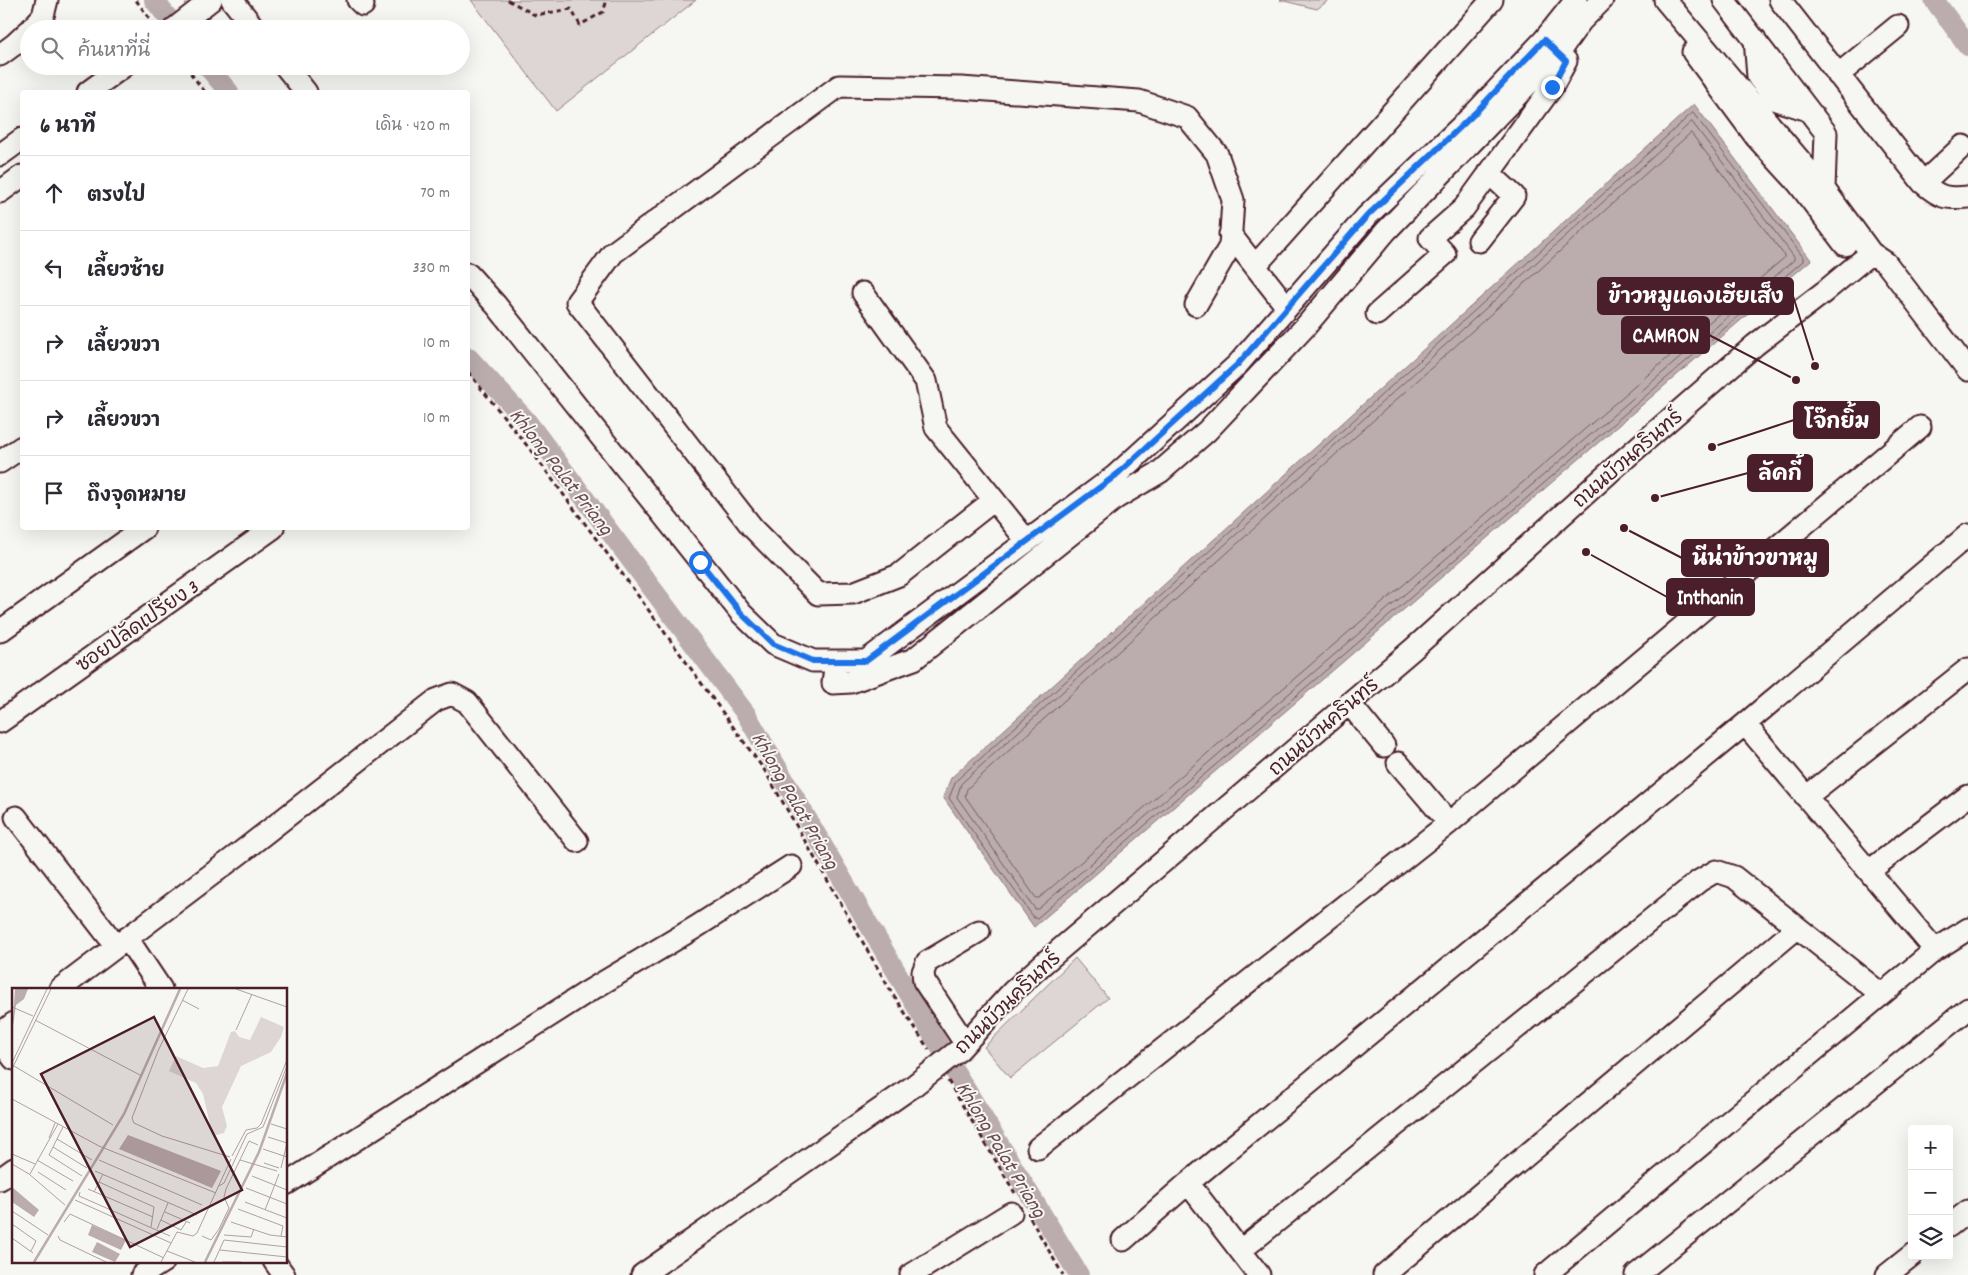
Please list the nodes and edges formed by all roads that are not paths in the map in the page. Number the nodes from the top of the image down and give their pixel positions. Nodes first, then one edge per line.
1 (48, 0) edge
2 (232, 0) edge
3 (1492, 0) edge
4 (1576, 0) edge
5 (1602, 0) edge
6 (1654, 0) edge
7 (1665, 0) edge
8 (1724, 0) edge
9 (1780, 0) edge
10 (203, 6) edge
11 (40, 20) edge
12 (185, 20) edge
13 (248, 20) edge
14 (1898, 26) dead end
15 (20, 39) edge
16 (1551, 47) junction
17 (0, 54) edge
18 (112, 75) edge
19 (292, 75) edge
20 (1838, 75) junction
21 (91, 90) edge
22 (304, 90) edge
23 (20, 140) edge
24 (1963, 146) dead end
25 (0, 155) edge
26 (1489, 172) junction
27 (20, 177) edge
28 (1923, 183) junction
29 (1824, 188) junction
30 (0, 192) edge
31 (1968, 197) edge
32 (1230, 234) junction
33 (1478, 241) dead end
34 (1845, 245) dead end
35 (1871, 252) junction
36 (1255, 266) junction
37 (470, 276) edge
38 (863, 293) dead end
39 (1196, 306) dead end
40 (1287, 307) junction
41 (1378, 314) dead end
42 (1968, 370) edge
43 (1920, 427) dead end
44 (20, 448) edge
45 (0, 462) edge
46 (994, 500) junction
47 (141, 530) edge
48 (270, 530) edge
49 (1968, 535) edge
50 (1027, 541) junction
51 (0, 631) edge
52 (836, 661) junction
53 (1968, 669) edge
54 (1349, 704) junction
55 (0, 722) edge
56 (1744, 724) junction
57 (1384, 746) dead end
58 (1398, 763) dead end
59 (1968, 796) edge
60 (1806, 797) junction
61 (16, 817) dead end
62 (1449, 823) junction
63 (577, 841) dead end
64 (791, 866) dead end
65 (1869, 872) junction
66 (1797, 928) junction
67 (1968, 929) edge
68 (980, 931) dead end
69 (122, 942) junction
70 (1935, 950) junction
71 (61, 988) edge
72 (160, 988) edge
73 (1881, 994) junction
74 (1968, 1009) edge
75 (4, 1030) edge
76 (962, 1047) junction
77 (12, 1053) edge
78 (1038, 1148) dead end
79 (12, 1170) edge
80 (0, 1178) edge
81 (1188, 1182) junction
82 (288, 1183) edge
83 (1020, 1210) road end
84 (1968, 1211) edge
85 (1953, 1223) edge
86 (1123, 1240) dead end
87 (1241, 1250) junction
88 (1908, 1258) edge
89 (162, 1262) edge
90 (275, 1262) edge
91 (142, 1275) edge
92 (284, 1275) edge
93 (642, 1275) edge
94 (911, 1275) edge
95 (1259, 1275) edge
96 (1384, 1275) edge
97 (1545, 1275) edge
98 (1636, 1275) edge
99 (1887, 1275) edge

1 - 11 street
2 - 13 street
3 - 36 street
4 - 16 street
5 - 16 street
6 - 34 street
7 - 29 street
8 - 29 street
9 - 20 street
10 - 12 street
14 - 20 street
15 - 17 street
16 - 26 street
16 - 40 street
16 - 52 street
18 - 21 street
19 - 22 street
20 - 28 street
23 - 25 street
24 - 28 street
26 - 33 street
26 - 41 street
27 - 30 street
28 - 31 street
29 - 35 street
32 - 36 street
32 - 39 street
32 - 46 street
35 - 42 street
35 - 54 street, ถนนบัวนครินทร์
36 - 40 street
37 - 52 street
38 - 46 street
40 - 50 street
43 - 62 street
44 - 45 street
46 - 50 street
47 - 51 street
48 - 55 street, ซอยปลัดเปรียง 3
49 - 56 street
50 - 52 street
53 - 60 street
54 - 57 street
54 - 76 street, ถนนบัวนครินทร์
56 - 60 street
56 - 81 street
58 - 62 street
59 - 65 street
60 - 65 street
61 - 69 street
62 - 78 street
63 - 69 street
64 - 82 street
65 - 70 street
66 - 73 street
66 - 87 street
66 - 96 street
67 - 70 street
68 - 76 street
69 - 71 street
69 - 72 street
70 - 73 street
73 - 97 street
74 - 98 street
75 - 77 street
76 - 93 street, ถนนบัวนครินทร์
79 - 80 street
81 - 86 street
81 - 87 street
83 - 94 street
84 - 85 street
87 - 95 street
88 - 99 street
89 - 91 street
90 - 92 street

